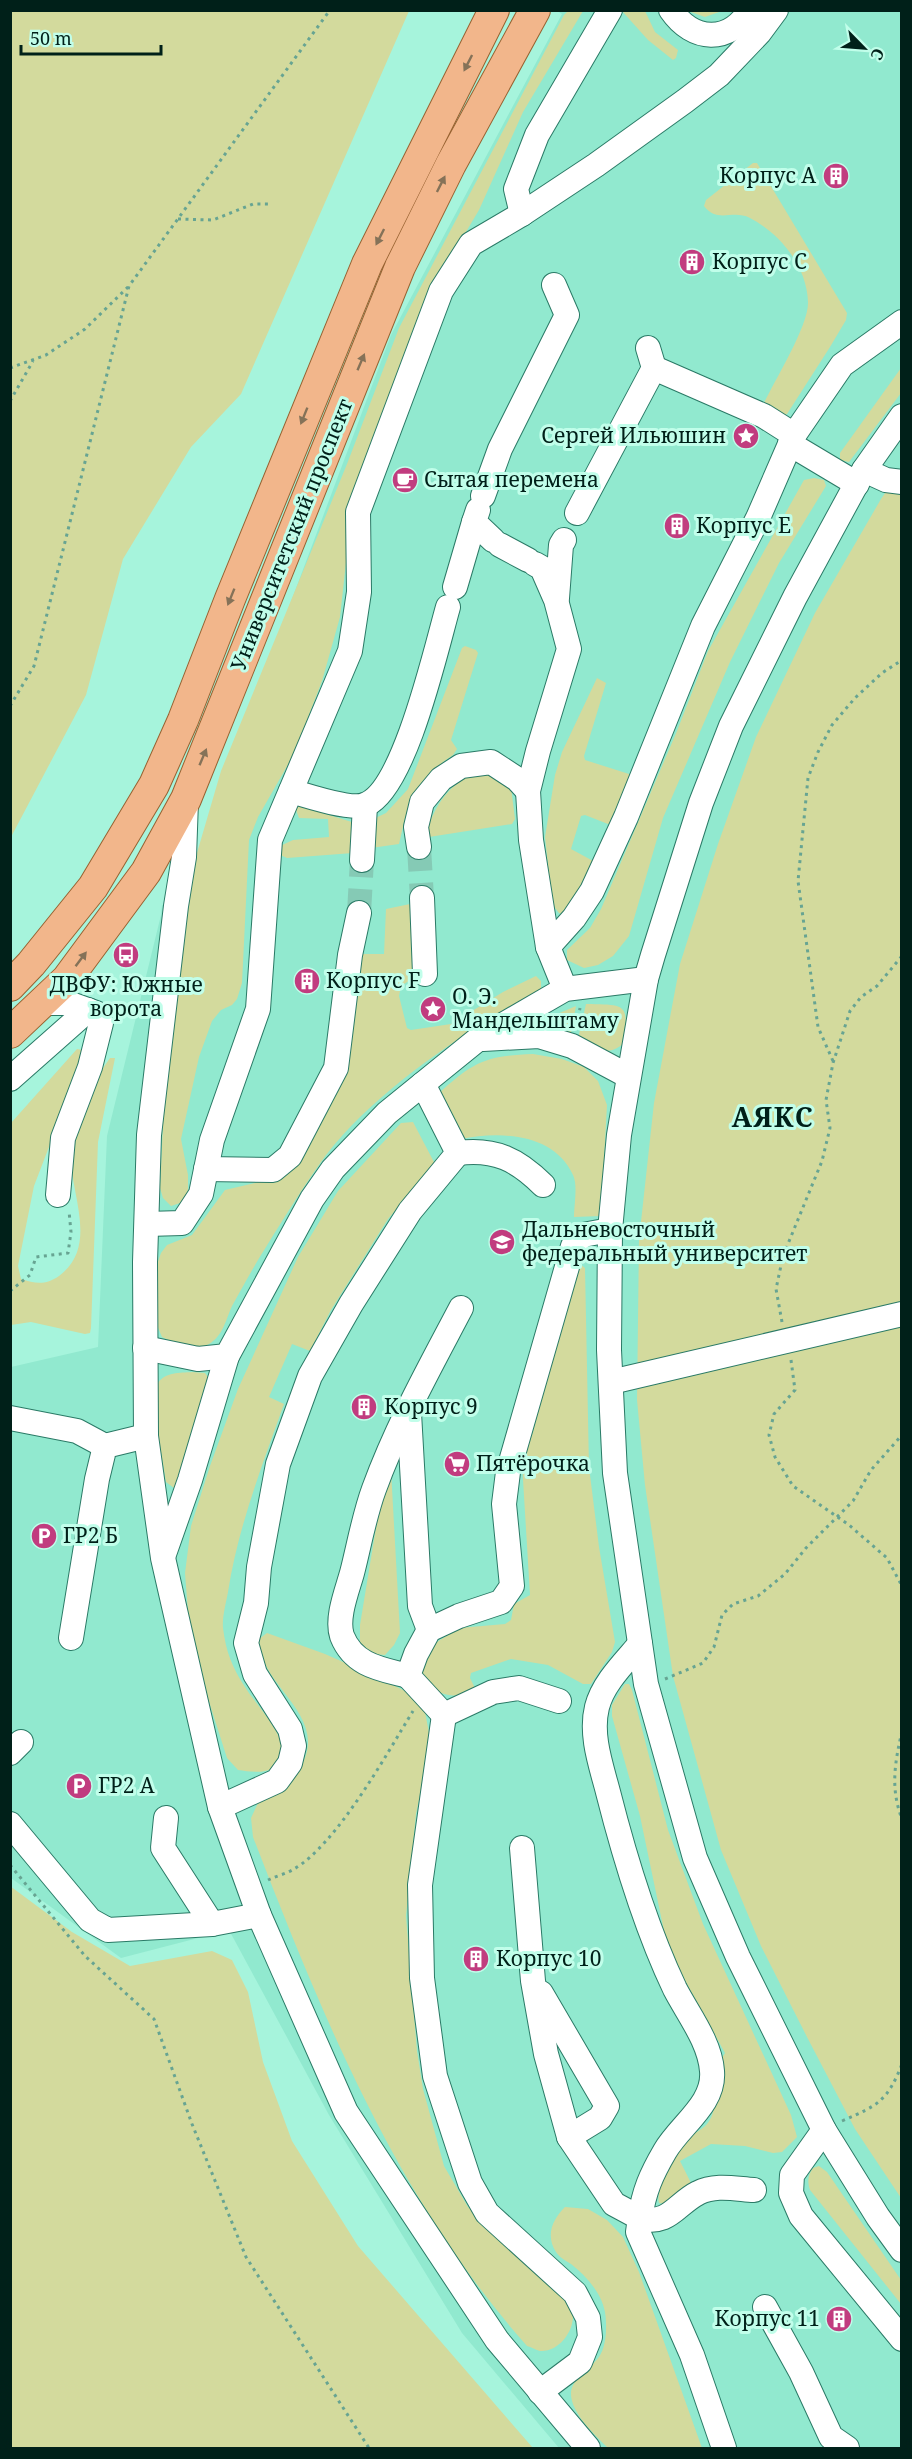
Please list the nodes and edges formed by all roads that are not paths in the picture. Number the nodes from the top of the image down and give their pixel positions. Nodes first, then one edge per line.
1 (494, 10) edge
2 (535, 10) edge
3 (610, 10) edge
4 (671, 10) edge
5 (776, 10) edge
6 (751, 21) edge
7 (522, 214) junction
8 (554, 285) dead end
9 (902, 322) edge
10 (902, 417) edge
11 (792, 440) junction
12 (860, 477) junction
13 (902, 482) edge
14 (479, 508) junction
15 (577, 513) dead end
16 (564, 540) dead end
17 (556, 600) junction
18 (291, 791) junction
19 (528, 791) junction
20 (186, 799) junction
21 (365, 806) junction
22 (419, 847) tunnel mouth
23 (362, 860) tunnel mouth
24 (422, 898) tunnel mouth
25 (359, 913) tunnel mouth
26 (548, 947) junction
27 (425, 974) dead end
28 (646, 979) junction
29 (10, 986) edge
30 (575, 987) junction
31 (42, 1003) junction
32 (88, 1010) junction
33 (10, 1033) edge
34 (477, 1040) junction
35 (628, 1076) junction
36 (10, 1079) edge
37 (423, 1084) junction
38 (458, 1153) junction
39 (206, 1169) junction
40 (543, 1185) dead end
41 (58, 1195) road end
42 (147, 1224) junction
43 (610, 1230) junction
44 (461, 1308) dead end
45 (902, 1314) edge
46 (145, 1348) junction
47 (227, 1356) junction
48 (611, 1382) junction
49 (408, 1408) junction
50 (10, 1418) edge
51 (146, 1436) junction
52 (105, 1446) junction
53 (163, 1558) junction
54 (429, 1630) junction
55 (71, 1638) dead end
56 (640, 1644) junction
57 (408, 1676) junction
58 (559, 1701) dead end
59 (444, 1715) junction
60 (220, 1807) junction
61 (166, 1818) dead end
62 (10, 1824) edge
63 (522, 1848) dead end
64 (259, 1915) junction
65 (212, 1924) junction
66 (534, 1981) junction
67 (833, 2126) junction
68 (569, 2137) junction
69 (754, 2190) dead end
70 (640, 2218) junction
71 (902, 2250) edge
72 (765, 2307) dead end
73 (902, 2339) edge
74 (540, 2392) junction
75 (839, 2444) edge
76 (588, 2448) edge
77 (724, 2448) edge

1 -> 29 main road, Университетский проспект
20 -> 2 main road, Университетский проспект
3 - 7 street
4 - 6 street
5 - 6 street
6 - 7 street
7 - 18 street
8 - 14 street
9 - 11 street
10 - 12 street
11 - 12 street
11 - 15 street
11 - 26 street
12 - 13 street
12 - 28 street
14 - 17 street
14 - 21 street
16 - 17 street
17 - 19 street
18 - 21 street
18 - 39 street
19 - 22 street
19 - 26 street
31 -> 20 main road, Университетский проспект
20 - 42 street
21 - 23 street
24 - 27 street
25 - 39 street
26 - 30 street
28 - 30 street
28 - 35 street
30 - 34 street
31 - 32 street
31 - 33 main road, Университетский проспект
32 - 36 street
32 - 41 street
34 - 35 street
34 - 37 street
35 - 43 street
37 - 38 street
37 - 47 street
38 - 40 street
38 - 60 street
39 - 42 street
42 - 46 street
43 - 48 street
43 - 54 street
44 - 49 street
45 - 48 street
46 - 47 street
46 - 51 street
47 - 53 street
48 - 56 street
49 - 54 street
49 - 57 street
50 - 52 street
51 - 52 street
51 - 53 street
52 - 55 street
53 - 60 street
54 - 57 street
56 - 67 street
56 - 70 street
57 - 59 street
58 - 59 street
59 - 74 street
60 - 64 street
61 - 65 street
62 - 65 street
63 - 66 street
64 - 65 street
64 - 74 street
66 - 68 street
66 - 68 street
67 - 71 street
67 - 73 street
68 - 70 street
69 - 70 street
70 - 77 street
72 - 75 street
74 - 76 street

